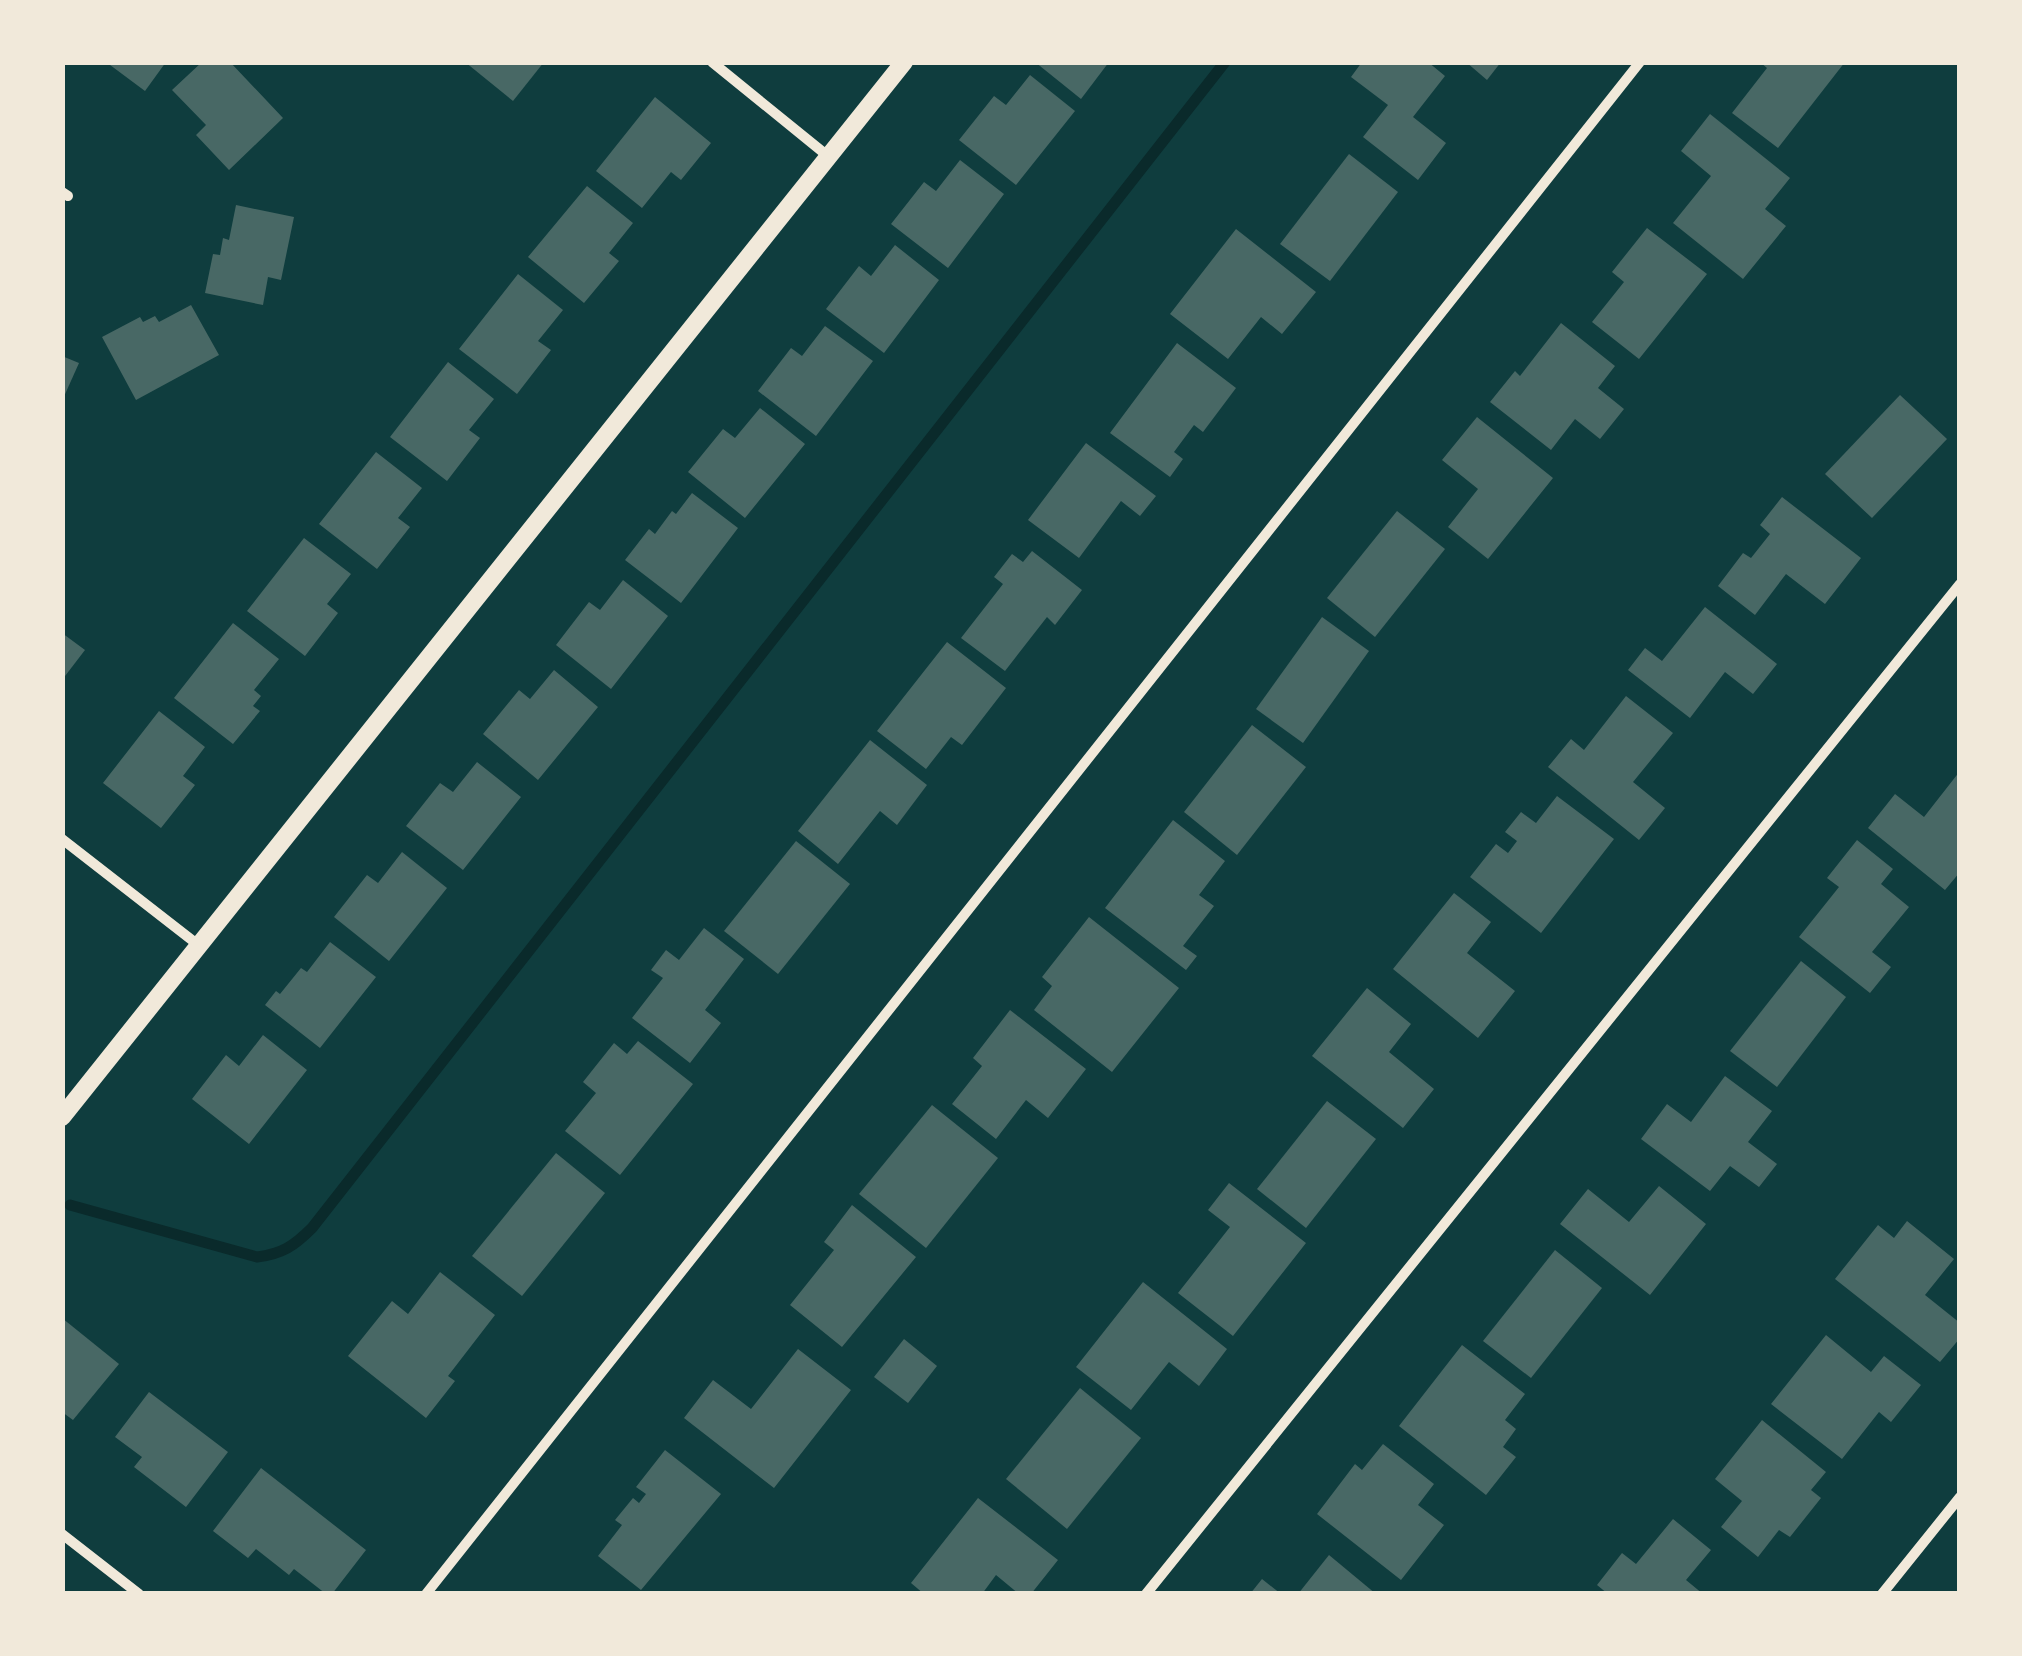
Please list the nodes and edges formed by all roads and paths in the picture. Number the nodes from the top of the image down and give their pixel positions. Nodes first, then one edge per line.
1 (712, 62) edge
2 (904, 62) edge
3 (1640, 62) edge
4 (829, 156) junction
5 (1960, 584) edge
6 (62, 839) edge
7 (197, 944) junction
8 (62, 1117) edge
9 (1960, 1497) edge
10 (62, 1534) edge
11 (139, 1594) edge
12 (426, 1594) edge
13 (1146, 1594) edge
14 (1882, 1594) edge

1 - 4 street
2 - 4 street
3 - 12 street
4 - 7 street
5 - 13 street
6 - 7 street
7 - 8 street
9 - 14 street
10 - 11 street

